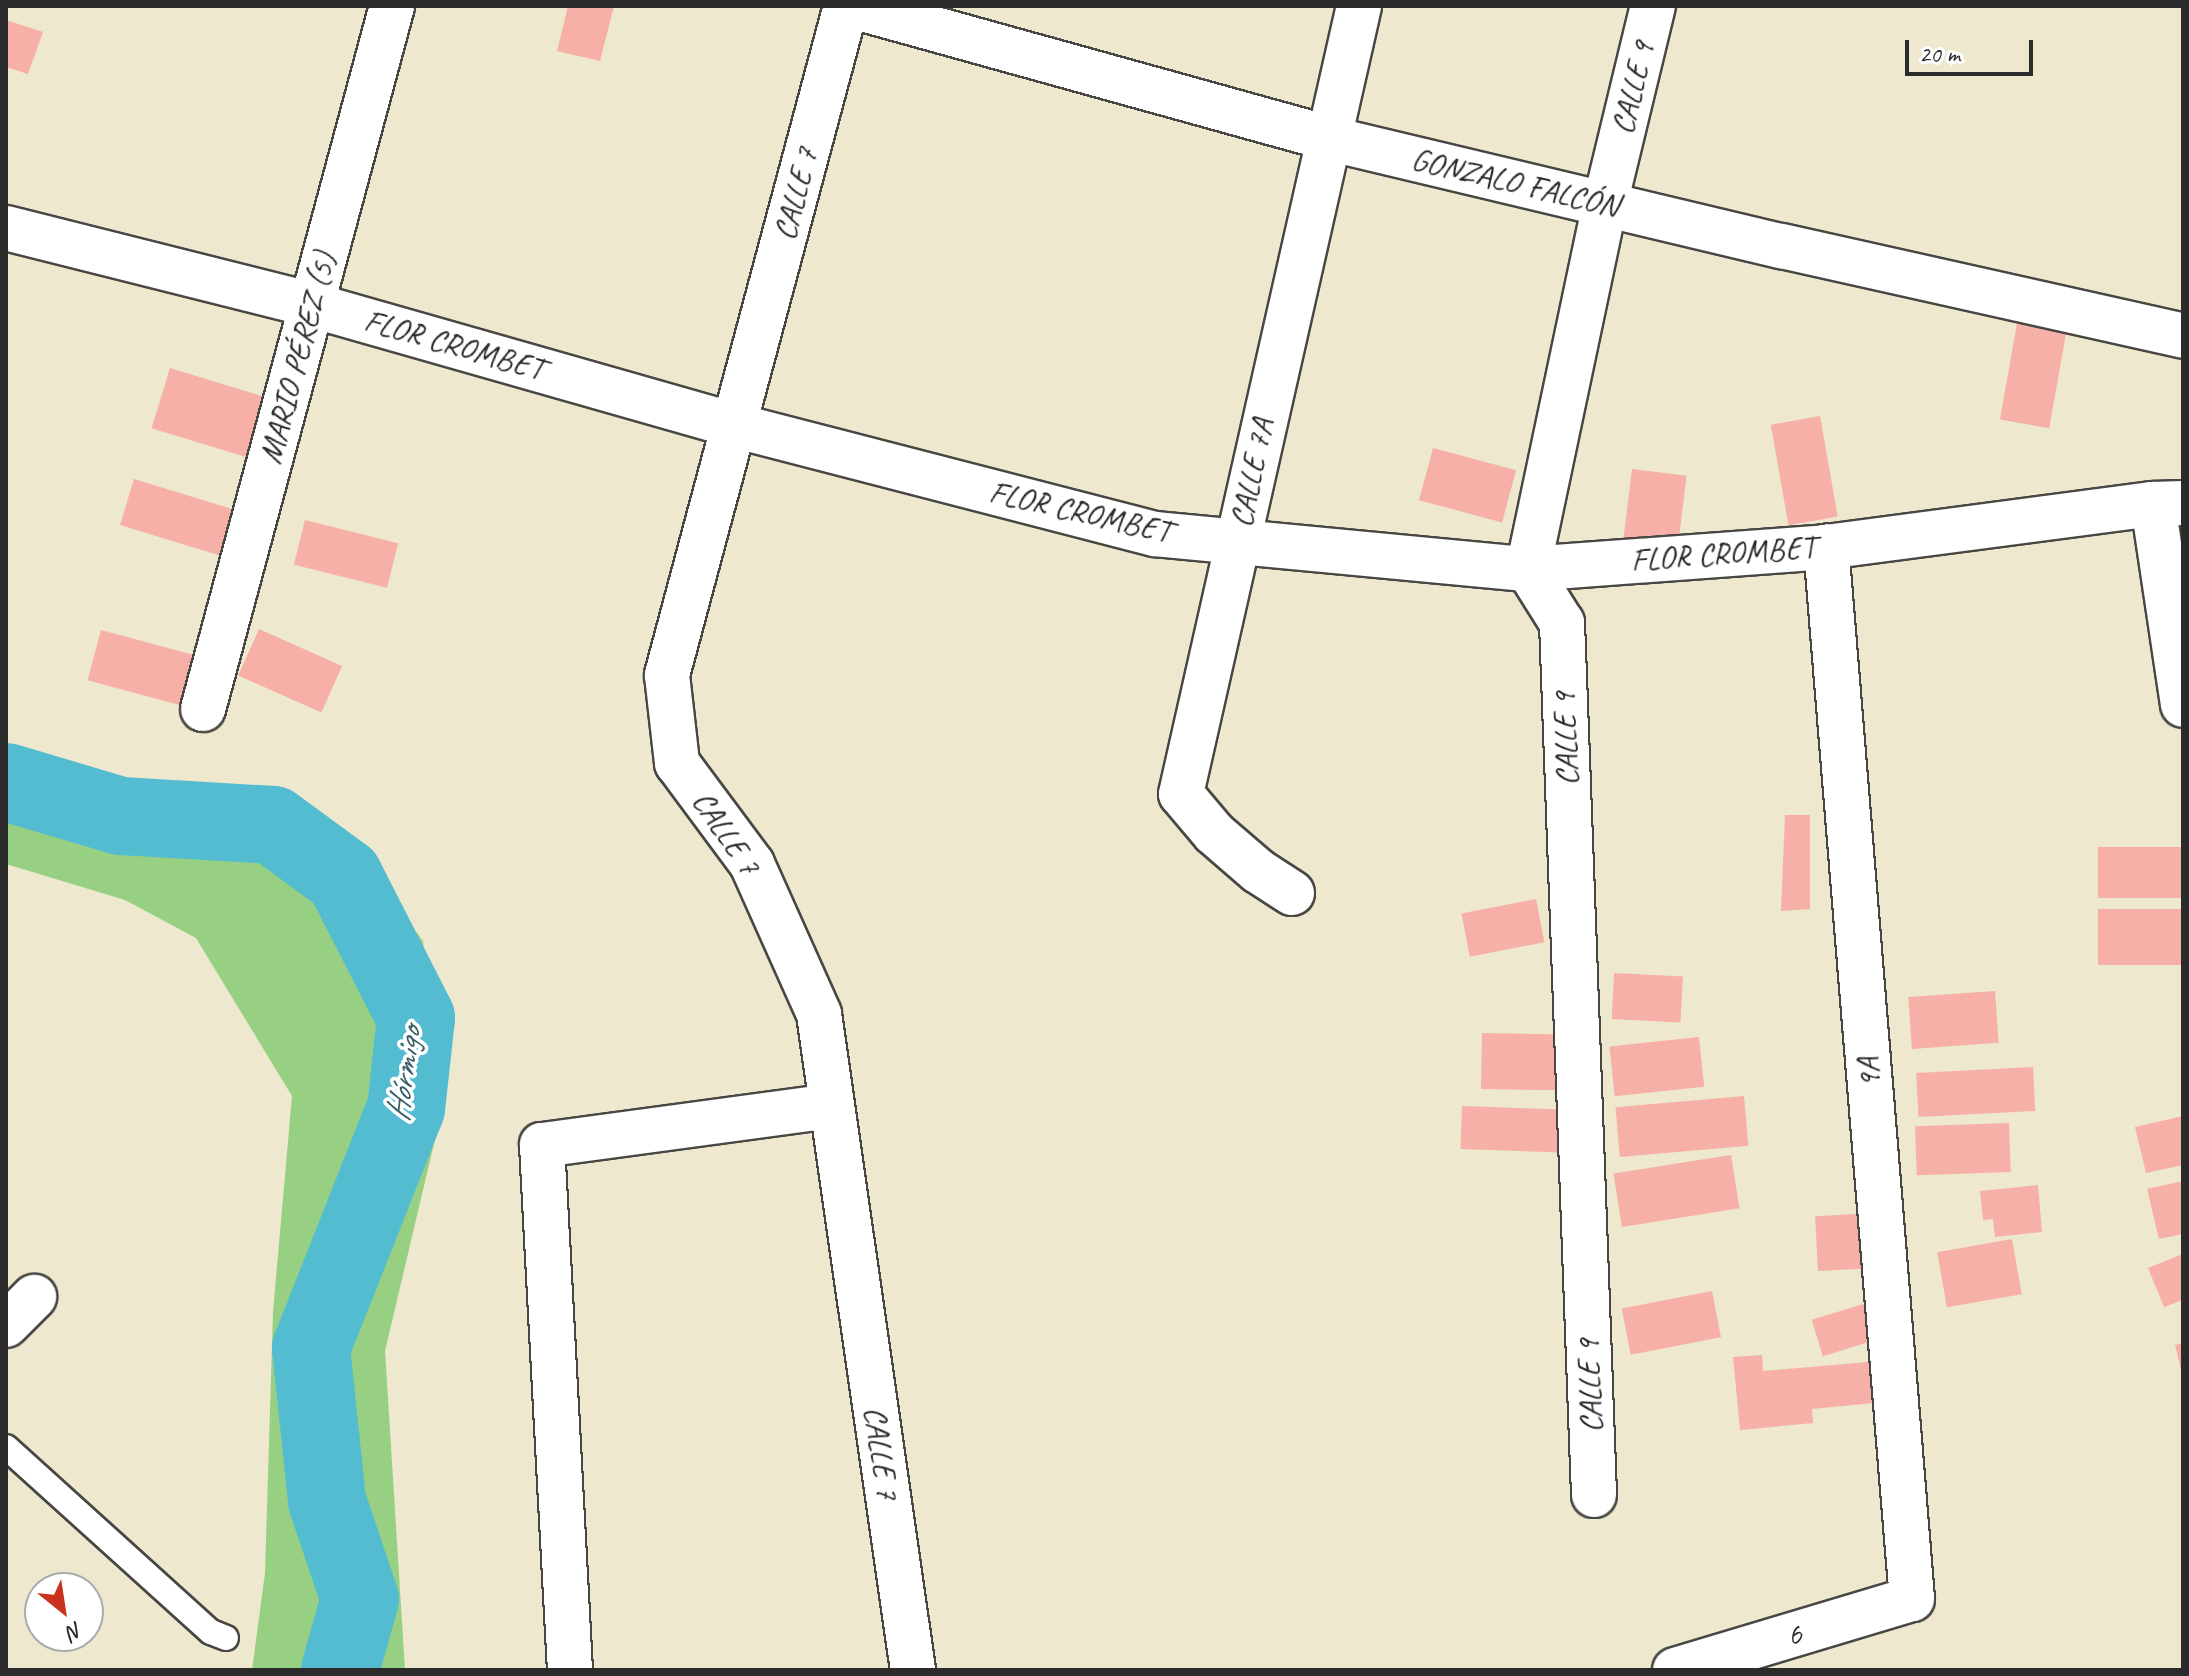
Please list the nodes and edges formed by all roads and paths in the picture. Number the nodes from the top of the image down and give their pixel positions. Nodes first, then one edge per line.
1 (392, 6) edge
2 (849, 6) edge
3 (1359, 6) edge
4 (1653, 6) edge
5 (1327, 138) junction
6 (1605, 204) junction
7 (6, 228) edge
8 (312, 305) junction
9 (2183, 336) edge
10 (733, 425) junction
11 (2168, 503) edge
12 (1238, 541) junction
13 (1826, 547) junction
14 (1528, 569) junction
15 (2183, 705) edge
16 (203, 709) dead end
17 (1292, 893) dead end
18 (831, 1106) junction
19 (6, 1447) edge
20 (1594, 1495) dead end
21 (1912, 1599) joint
22 (226, 1638) dead end
23 (570, 1670) edge
24 (913, 1670) edge
25 (1675, 1670) edge

1 - 8 street, MARIO PÉREZ (5)
2 - 5 street, GONZALO FALCÓN
2 - 10 street, CALLE 7
3 - 5 street, CALLE 7A
4 - 6 street, CALLE 9
5 - 6 street, GONZALO FALCÓN
5 - 12 street, CALLE 7A
6 - 9 street, GONZALO FALCÓN
6 - 14 street, CALLE 9
7 - 8 street, FLOR CROMBET
8 - 10 street, FLOR CROMBET
8 - 16 street, MARIO PÉREZ (5)
10 - 12 street, FLOR CROMBET
10 - 18 street, CALLE 7
11 - 13 street, FLOR CROMBET
11 - 15 street
12 - 14 street, FLOR CROMBET
12 - 17 street, CALLE 7A
13 - 14 street, FLOR CROMBET
13 - 21 street, 9A
14 - 20 street, CALLE 9
18 - 23 street
18 - 24 street, CALLE 7
19 - 22 lane
21 - 25 street, 6

